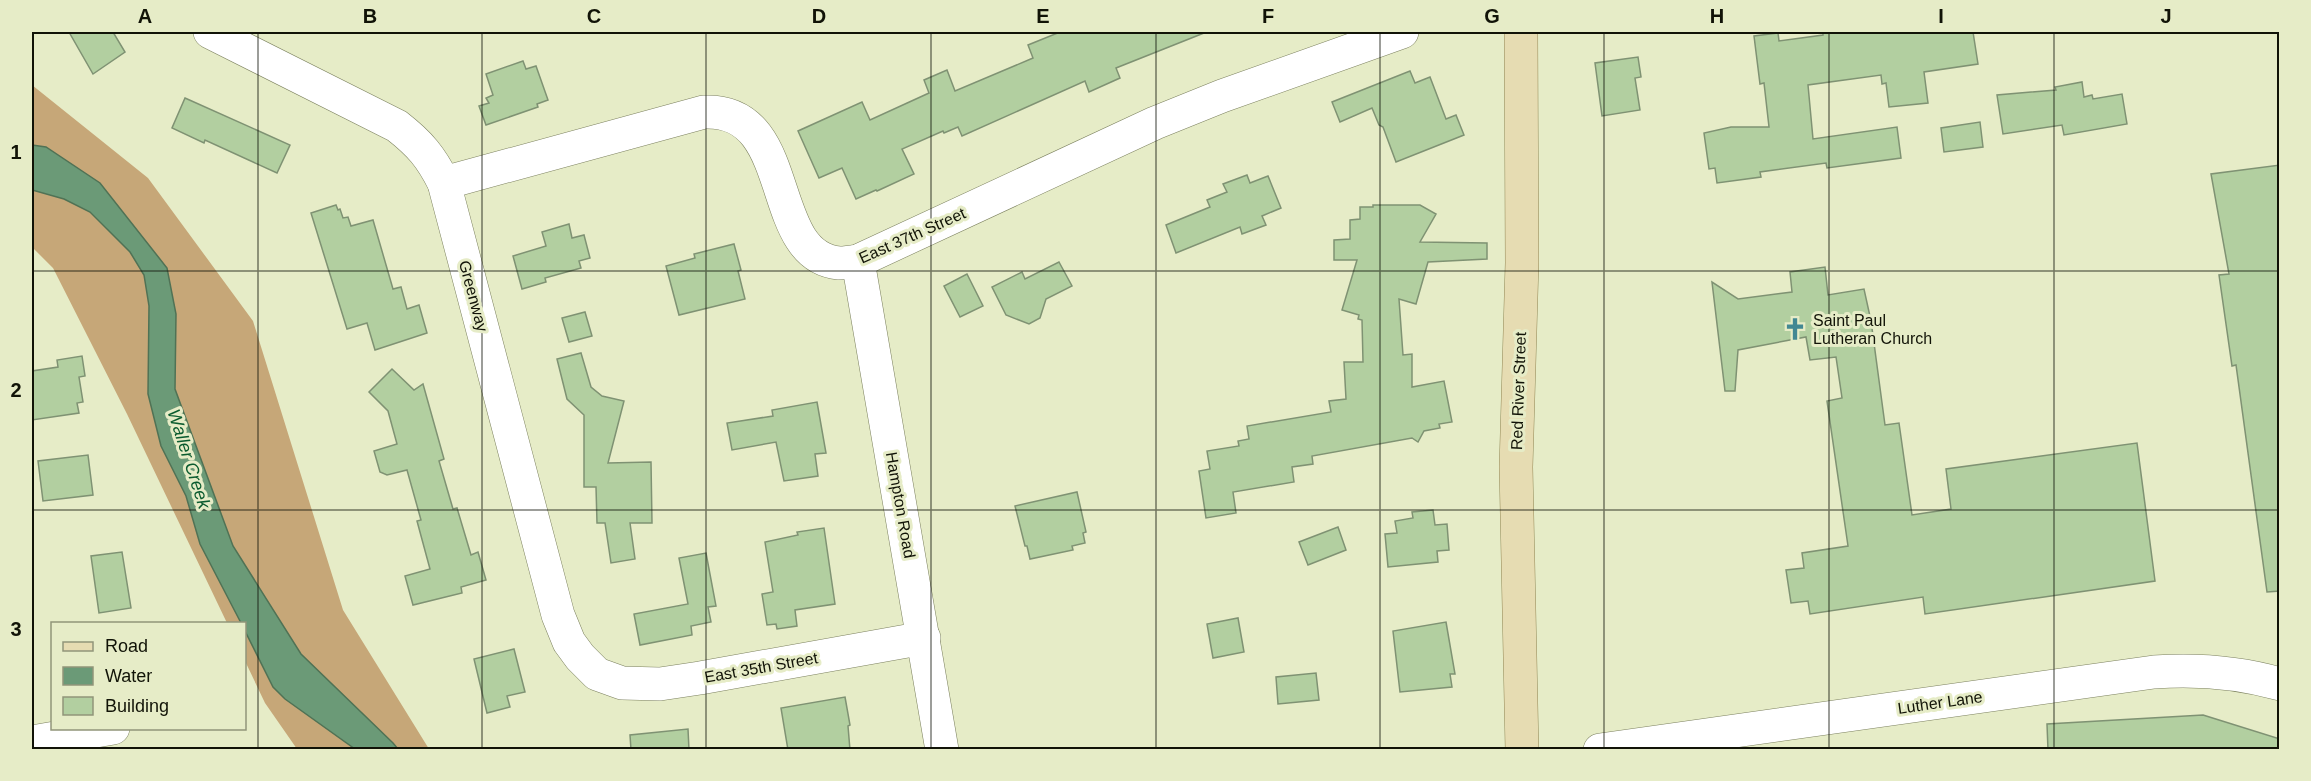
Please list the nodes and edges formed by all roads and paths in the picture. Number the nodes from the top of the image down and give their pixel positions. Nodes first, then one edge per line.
1 (210, 32) edge
2 (1402, 32) edge
3 (1521, 32) edge
4 (444, 183) junction
5 (858, 261) junction
6 (924, 638) junction
7 (597, 674) joint
8 (2280, 684) edge
9 (107, 730) edge
10 (32, 742) edge
11 (942, 750) edge
12 (1522, 750) edge
13 (1600, 750) edge

1 - 4 street, Greenway
2 - 5 street, East 37th Street
3 - 12 main road, Red River Street
4 - 5 street, East 37th Street
4 - 7 street, Greenway
5 - 6 street, Hampton Road
6 - 7 street, East 35th Street
6 - 11 street, Hampton Road
8 - 13 street, Luther Lane
9 - 10 street

